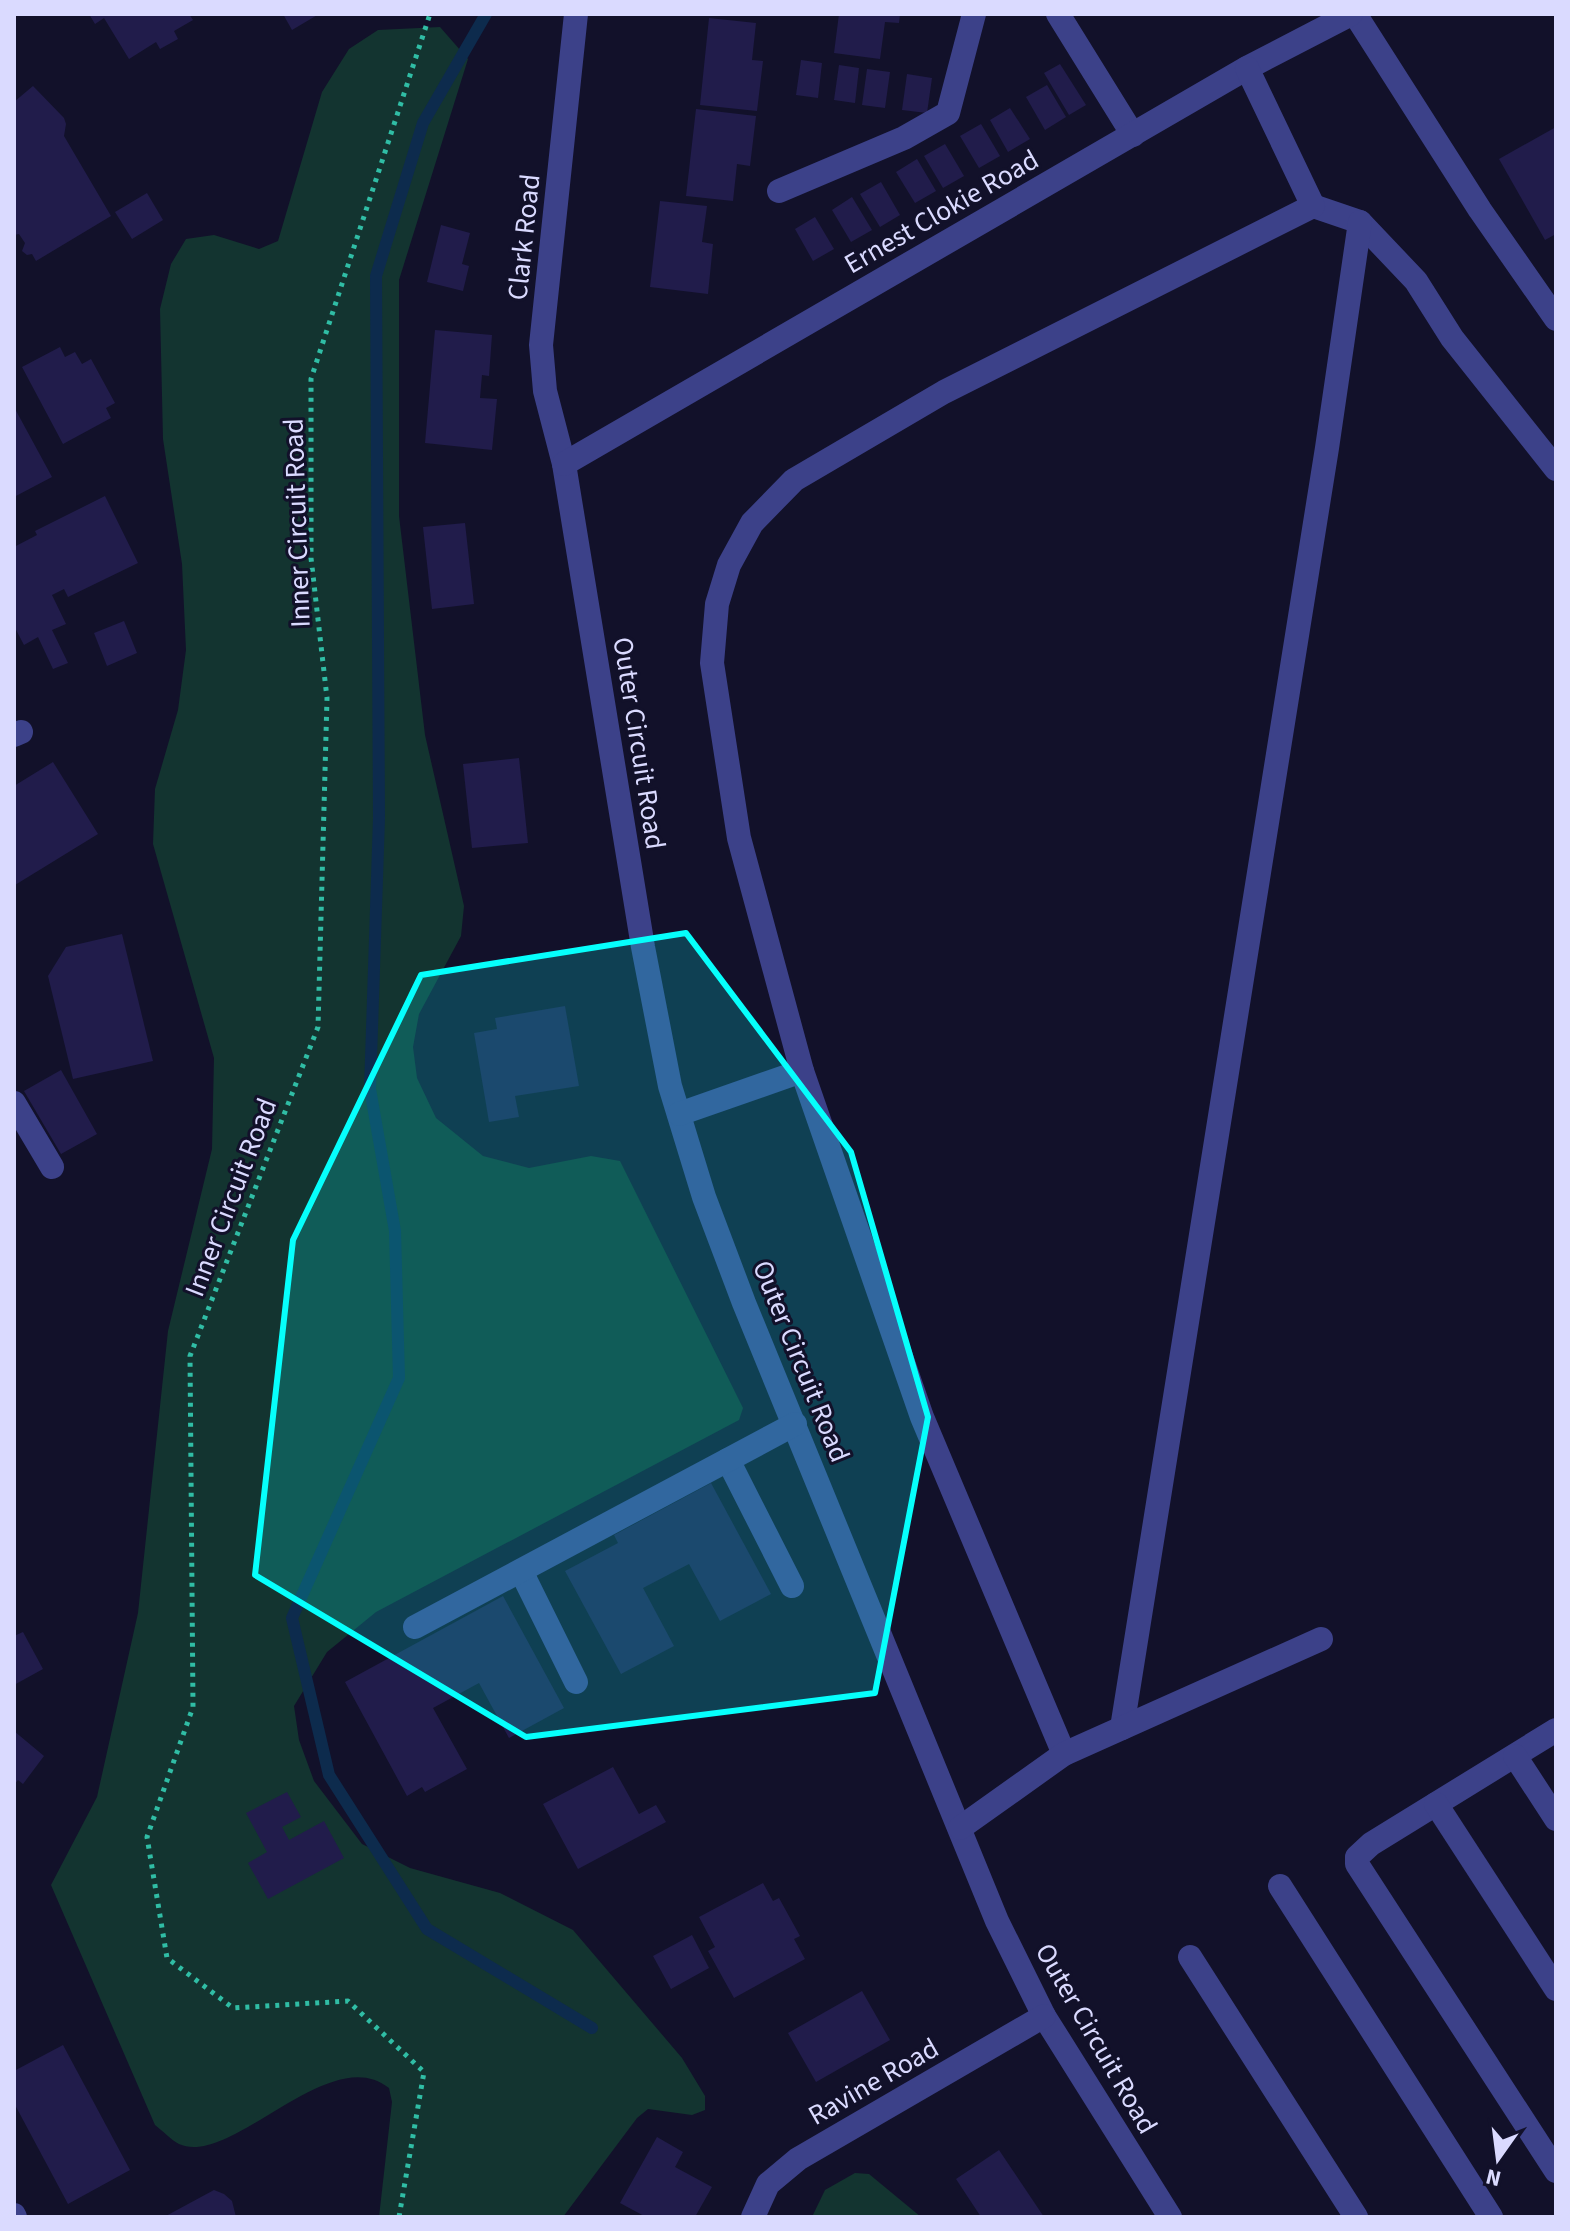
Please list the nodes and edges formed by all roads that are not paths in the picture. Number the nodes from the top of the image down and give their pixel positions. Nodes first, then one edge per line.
1 (576, 14) edge
2 (974, 14) edge
3 (1058, 14) edge
4 (1353, 14) edge
5 (1247, 68) junction
6 (1133, 135) junction
7 (779, 191) dead end
8 (1313, 206) junction
9 (1360, 222) junction
10 (1556, 319) edge
11 (564, 464) junction
12 (1556, 469) edge
13 (802, 1071) junction
14 (14, 1103) edge
15 (679, 1114) junction
16 (52, 1167) dead end
17 (795, 1424) junction
18 (728, 1460) junction
19 (521, 1571) junction
20 (792, 1586) dead end
21 (415, 1627) dead end
22 (1321, 1639) dead end
23 (576, 1682) dead end
24 (1122, 1728) junction
25 (1556, 1730) edge
26 (1064, 1754) junction
27 (1515, 1756) junction
28 (1436, 1804) junction
29 (1556, 1819) edge
30 (960, 1828) junction
31 (1280, 1886) dead end
32 (1190, 1957) dead end
33 (1556, 1989) edge
34 (1044, 2016) junction
35 (1556, 2171) edge
36 (753, 2217) edge
37 (1170, 2217) edge
38 (1356, 2217) edge
39 (1491, 2217) edge

1 - 11 street, Clark Road
2 - 7 street
3 - 6 street
4 - 5 street, Ernest Clokie Road
4 - 10 street
5 - 6 street, Ernest Clokie Road
5 - 8 street
6 - 11 street, Ernest Clokie Road
8 - 9 street
8 - 13 street
9 - 12 street
9 - 24 street
11 - 15 street, Outer Circuit Road
13 - 15 street
13 - 26 street
14 - 16 street
15 - 17 street, Outer Circuit Road
17 - 18 street
17 - 30 street, Outer Circuit Road
18 - 19 street
18 - 20 street
19 - 21 street
19 - 23 street
22 - 24 street
24 - 26 street
25 - 27 street
26 - 30 street
27 - 28 street
27 - 29 street
28 - 33 street
28 - 35 street
30 - 34 street, Outer Circuit Road
31 - 39 street
32 - 38 street
34 - 36 street, Ravine Road
34 - 37 street, Outer Circuit Road

